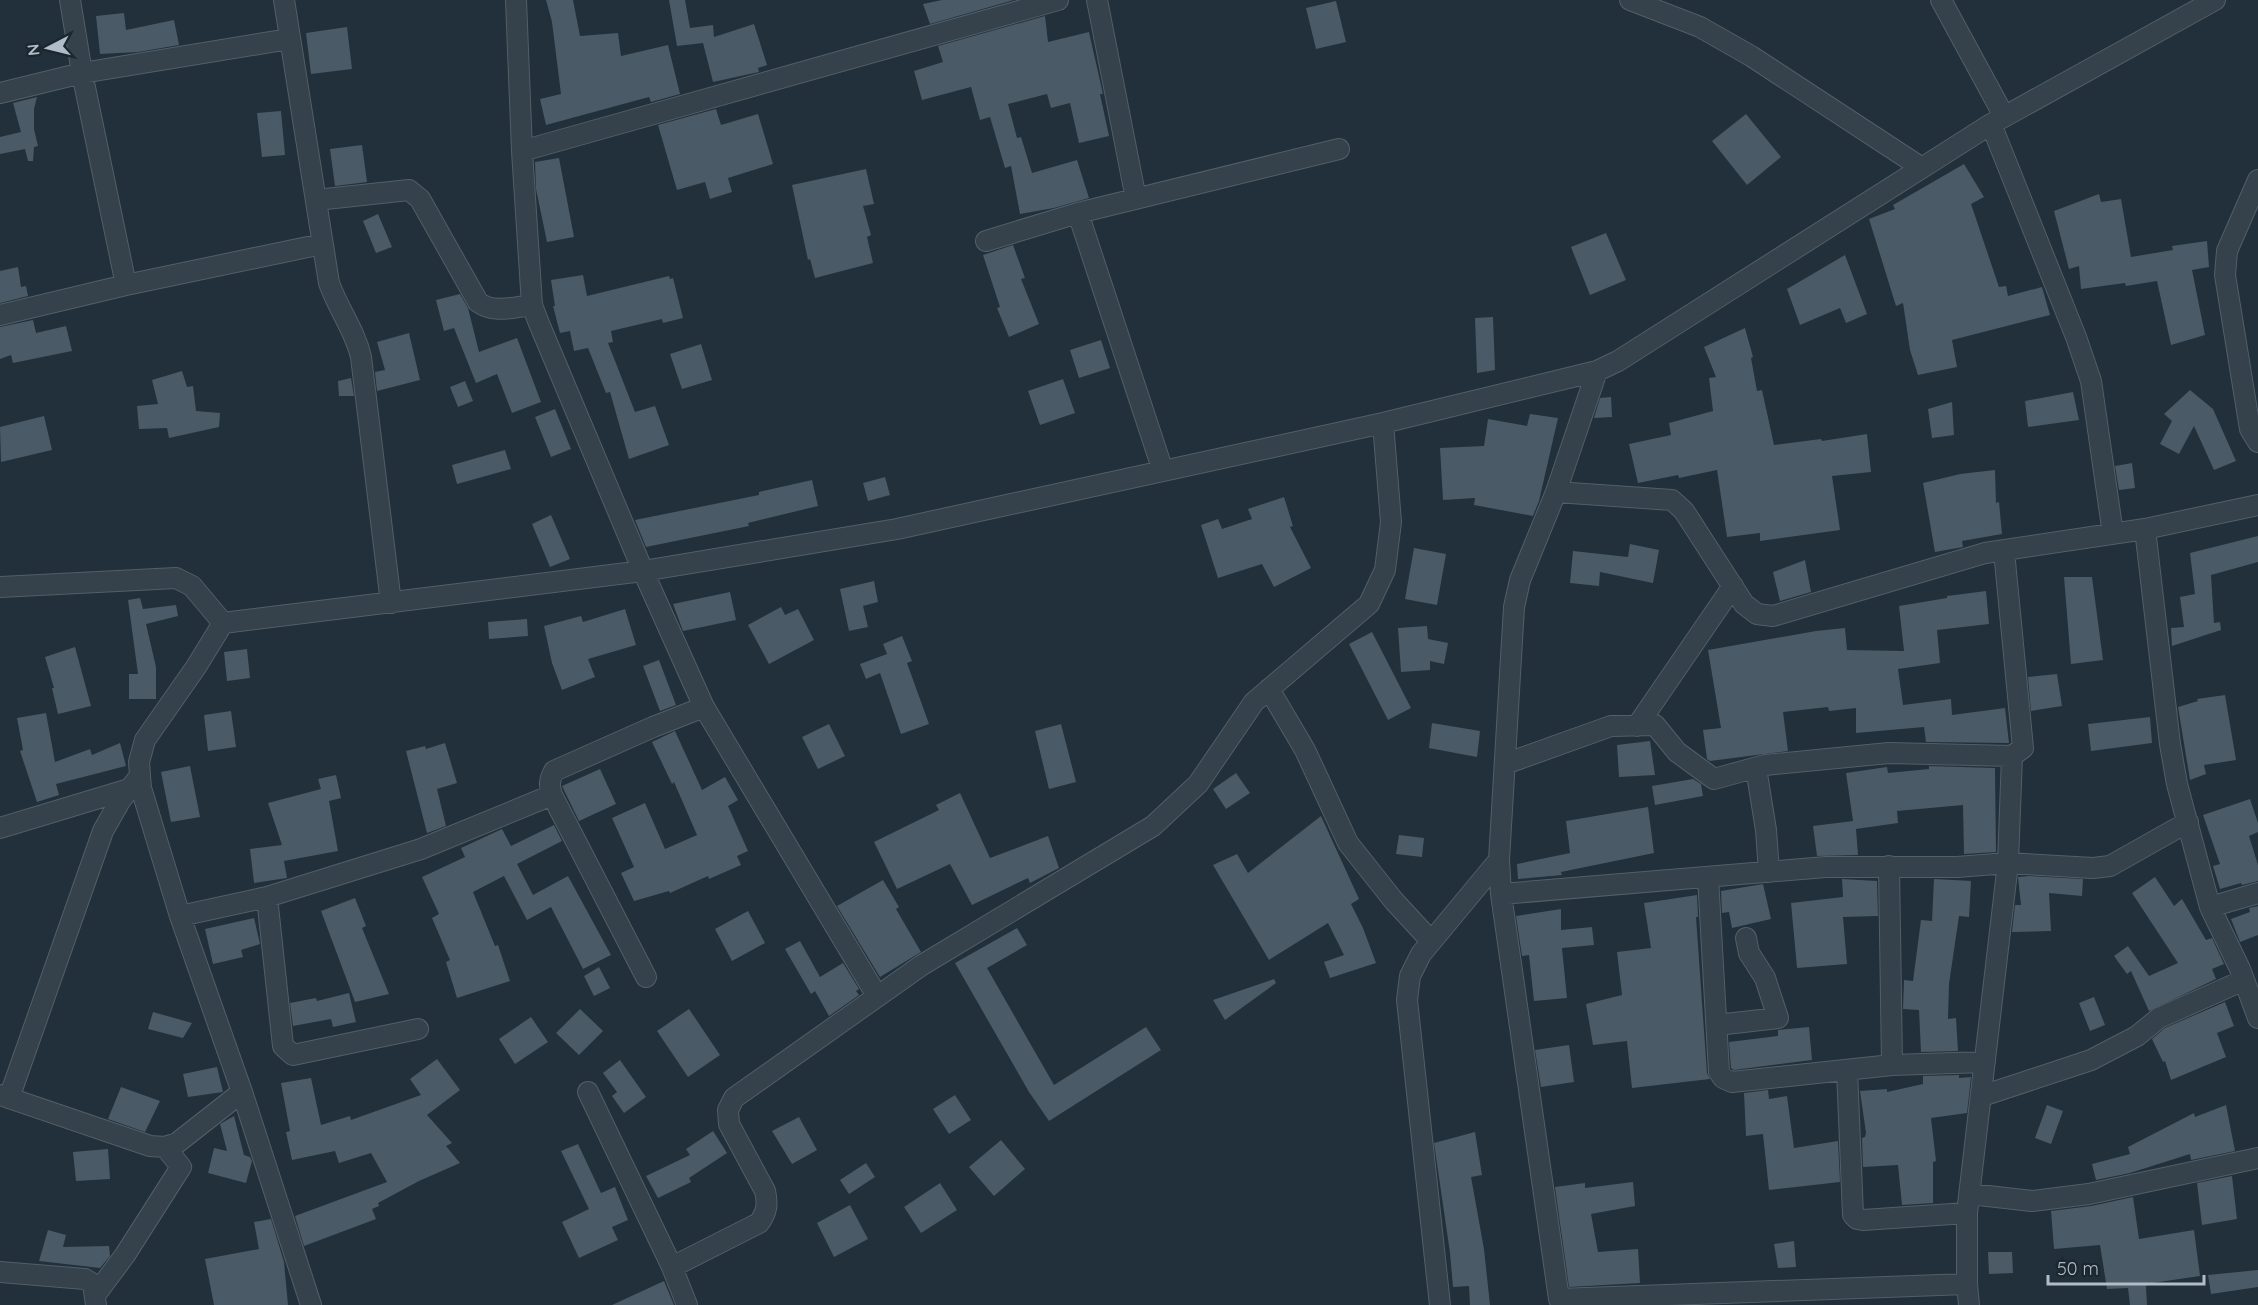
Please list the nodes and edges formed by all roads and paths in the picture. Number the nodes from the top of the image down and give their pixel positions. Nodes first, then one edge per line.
1 (70, 0) edge
2 (284, 0) edge
3 (516, 0) edge
4 (1058, 0) edge
5 (1097, 0) edge
6 (1630, 0) edge
7 (1941, 0) edge
8 (2215, 0) edge
9 (289, 39) junction
10 (82, 73) junction
11 (0, 93) edge
12 (1997, 120) junction
13 (1339, 149) dead end
14 (522, 151) junction
15 (1922, 168) junction
16 (2258, 180) edge
17 (1136, 199) junction
18 (316, 200) junction
19 (1078, 213) junction
20 (986, 241) dead end
21 (322, 244) junction
22 (126, 285) junction
23 (532, 305) junction
24 (0, 315) edge
25 (1597, 371) junction
26 (1383, 423) junction
27 (2258, 442) edge
28 (1163, 471) junction
29 (1556, 492) junction
30 (2258, 506) edge
31 (2145, 529) junction
32 (2112, 534) junction
33 (2004, 551) junction
34 (643, 572) junction
35 (1733, 586) junction
36 (0, 587) edge
37 (390, 603) junction
38 (223, 623) junction
39 (1269, 689) junction
40 (704, 707) junction
41 (1637, 726) junction
42 (2012, 756) junction
43 (1505, 764) junction
44 (1756, 768) junction
45 (134, 783) junction
46 (552, 795) junction
47 (2187, 822) junction
48 (0, 828) edge
49 (1499, 860) junction
50 (2008, 863) junction
51 (1889, 866) junction
52 (1769, 872) junction
53 (1708, 877) junction
54 (2258, 893) edge
55 (1501, 894) junction
56 (267, 897) junction
57 (2210, 907) junction
58 (180, 916) junction
59 (1746, 938) dead end
60 (1431, 941) junction
61 (646, 977) dead end
62 (2244, 980) junction
63 (877, 996) junction
64 (2258, 1018) edge
65 (1717, 1025) junction
66 (418, 1029) dead end
67 (1985, 1062) junction
68 (1892, 1065) junction
69 (1847, 1070) junction
70 (242, 1092) junction
71 (588, 1092) dead end
72 (5, 1096) edge
73 (1982, 1096) junction
74 (165, 1147) junction
75 (2258, 1158) edge
76 (1969, 1204) junction
77 (672, 1267) junction
78 (0, 1272) edge
79 (1967, 1284) junction
80 (96, 1300) edge
81 (311, 1305) edge
82 (687, 1305) edge
83 (1440, 1305) edge
84 (1969, 1305) edge

1 - 10 street
2 - 9 street
3 - 14 street
4 - 14 street
5 - 17 street
6 - 15 street
7 - 12 street
8 - 12 street
9 - 10 street
9 - 18 street
10 - 11 street
10 - 22 street
12 - 15 street
12 - 32 street
13 - 17 street
14 - 23 street
15 - 25 street
16 - 27 street
17 - 19 street
18 - 21 street
18 - 23 street
19 - 20 street
19 - 28 street
21 - 22 street
21 - 37 street
22 - 24 street
23 - 34 street
25 - 26 street
25 - 29 street
26 - 28 street
26 - 39 street
28 - 34 street
29 - 35 street
29 - 43 street
30 - 31 street
31 - 32 street
31 - 47 street
32 - 33 street
33 - 35 street
33 - 42 street
34 - 37 street
34 - 40 street
35 - 41 street
36 - 38 street
37 - 38 street
38 - 45 street
39 - 60 street
39 - 63 street
40 - 46 street
40 - 63 street
41 - 43 street
41 - 44 street
42 - 44 street
42 - 50 street
43 - 49 street
44 - 52 street
45 - 48 street
45 - 58 street
45 - 72 street
46 - 56 street
46 - 61 street
47 - 50 street
47 - 57 street
49 - 55 street
49 - 60 street
50 - 51 street
50 - 67 street
51 - 52 street
51 - 68 street
52 - 53 street
53 - 55 street
53 - 65 street
54 - 57 street
55 - 79 street
56 - 58 street
56 - 66 street
57 - 62 street
58 - 70 street
59 - 65 street
60 - 83 street
62 - 64 street
62 - 73 street
63 - 77 street
65 - 69 street
67 - 68 street
67 - 73 street
68 - 69 street
69 - 76 street
70 - 74 street
70 - 81 street
71 - 77 street
72 - 74 street
73 - 76 street
74 - 80 street
75 - 76 street
76 - 79 street
77 - 82 street
78 - 80 street
79 - 84 street

